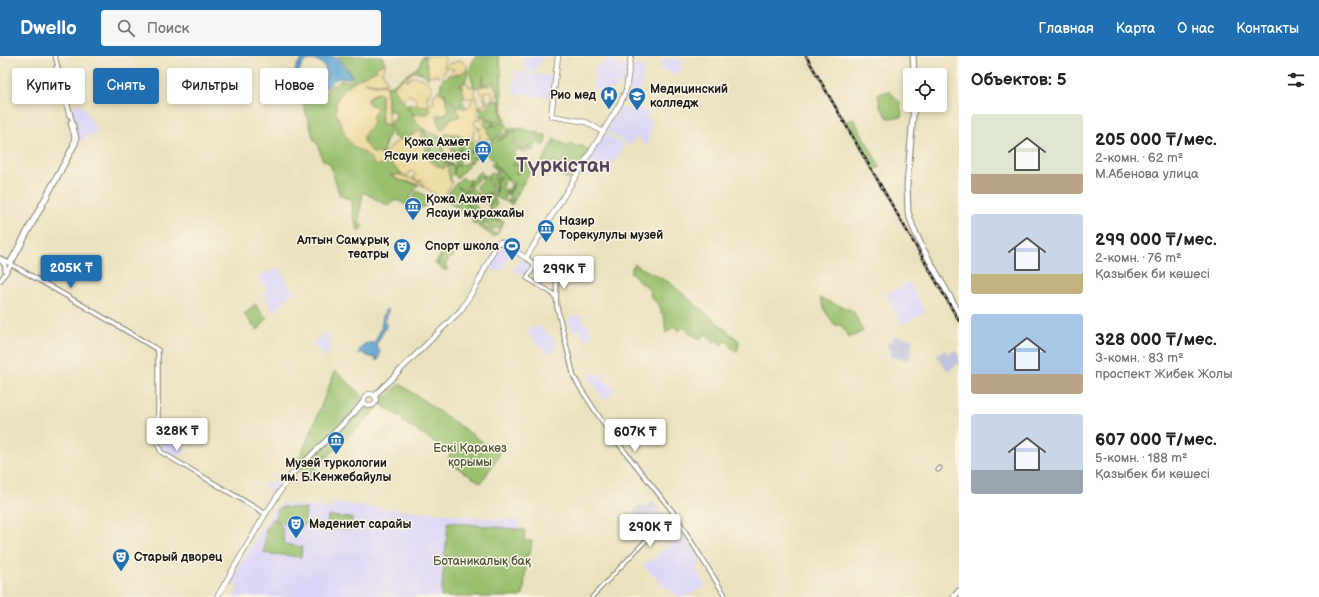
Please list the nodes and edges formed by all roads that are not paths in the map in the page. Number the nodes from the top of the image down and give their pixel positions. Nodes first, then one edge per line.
1 (54, 56) edge
2 (558, 56) edge
3 (631, 56) edge
4 (914, 56) edge
5 (915, 68) edge
6 (914, 112) edge
7 (603, 132) junction
8 (526, 258) junction
9 (0, 259) edge
10 (534, 263) junction
11 (9, 264) junction
12 (16, 268) junction
13 (6, 270) junction
14 (0, 278) edge
15 (0, 281) edge
16 (554, 293) junction
17 (959, 311) edge
18 (402, 368) junction
19 (371, 393) junction
20 (376, 397) junction
21 (365, 403) junction
22 (673, 512) junction
23 (266, 514) junction
24 (677, 517) junction
25 (959, 592) edge
26 (218, 597) edge
27 (593, 597) edge
28 (726, 597) edge
29 (955, 597) edge

1 - 11 street
2 - 7 main road
3 - 7 main road
4 - 5 highway
6 - 17 highway
7 - 8 main road
8 - 10 main road
8 - 18 main road
9 - 11 main road
9 - 13 main road
10 - 16 main road
10 - 16 main road
11 - 12 main road
11 - 13 main road
12 - 13 main road
12 - 23 main road
13 - 14 main road
13 - 15 main road
16 - 22 main road
18 - 19 main road
18 - 20 main road
19 - 20 main road
19 - 21 main road
20 - 21 main road
21 - 23 main road
22 - 24 main road
22 - 27 street
23 - 26 main road
24 - 27 street
24 - 28 main road
25 - 29 highway

